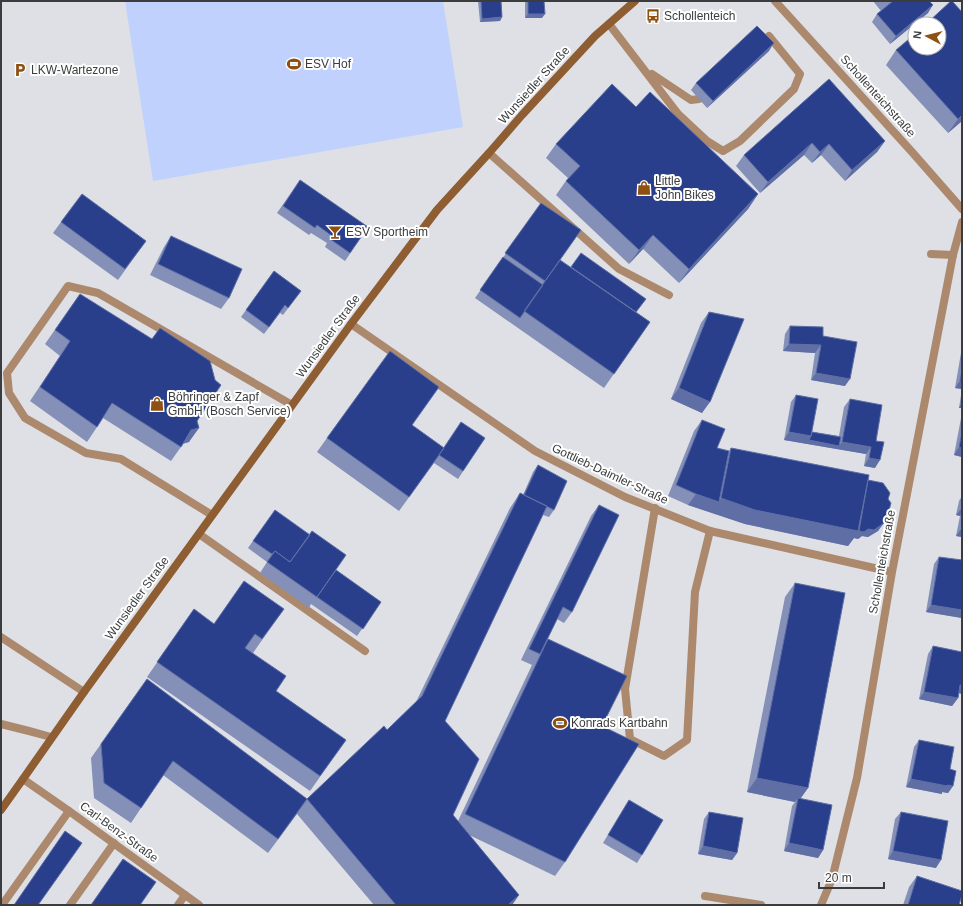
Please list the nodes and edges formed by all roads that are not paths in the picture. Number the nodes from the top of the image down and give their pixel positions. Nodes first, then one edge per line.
1 (635, 1) edge
2 (775, 1) edge
3 (609, 24) junction
4 (761, 42) edge
5 (646, 70) junction
6 (699, 100) dead end
7 (489, 153) junction
8 (962, 209) edge
9 (962, 222) edge
10 (931, 254) dead end
11 (953, 255) junction
12 (669, 296) dead end
13 (351, 324) junction
14 (292, 405) junction
15 (655, 508) junction
16 (212, 515) junction
17 (710, 531) junction
18 (198, 534) junction
19 (892, 572) junction
20 (1, 637) edge
21 (365, 651) dead end
22 (84, 692) junction
23 (1, 724) edge
24 (52, 738) junction
25 (23, 779) junction
26 (1, 810) edge
27 (69, 810) junction
28 (114, 843) junction
29 (185, 895) junction
30 (705, 896) dead end
31 (2, 905) edge
32 (70, 905) edge
33 (178, 905) edge
34 (199, 905) edge
35 (761, 905) edge
36 (821, 905) edge

1 - 3 main road, Wunsiedler Straße
2 - 8 street, Schollenteichstraße
3 - 5 street
3 - 7 main road, Wunsiedler Straße
4 - 5 street
5 - 6 street
7 - 12 street
7 - 13 main road, Wunsiedler Straße
9 - 11 street, Schollenteichstraße
10 - 11 street
11 - 19 street, Schollenteichstraße
13 - 14 main road, Wunsiedler Straße
13 - 15 street, Gottlieb-Daimler-Straße
14 - 16 main road, Wunsiedler Straße
14 - 16 street
15 - 17 street, Gottlieb-Daimler-Straße
15 - 17 street
16 - 18 main road, Wunsiedler Straße
17 - 19 street, Gottlieb-Daimler-Straße
18 - 21 street
18 - 22 main road, Wunsiedler Straße
19 - 36 street, Schollenteichstraße
20 - 22 street
22 - 24 main road, Wunsiedler Straße
23 - 24 street
24 - 25 main road, Wunsiedler Straße
25 - 26 main road, Wunsiedler Straße
25 - 27 street, Carl-Benz-Straße
27 - 28 street, Carl-Benz-Straße
27 - 31 street
28 - 29 street, Carl-Benz-Straße
28 - 32 street
29 - 33 street
29 - 34 street, Carl-Benz-Straße
30 - 35 street

